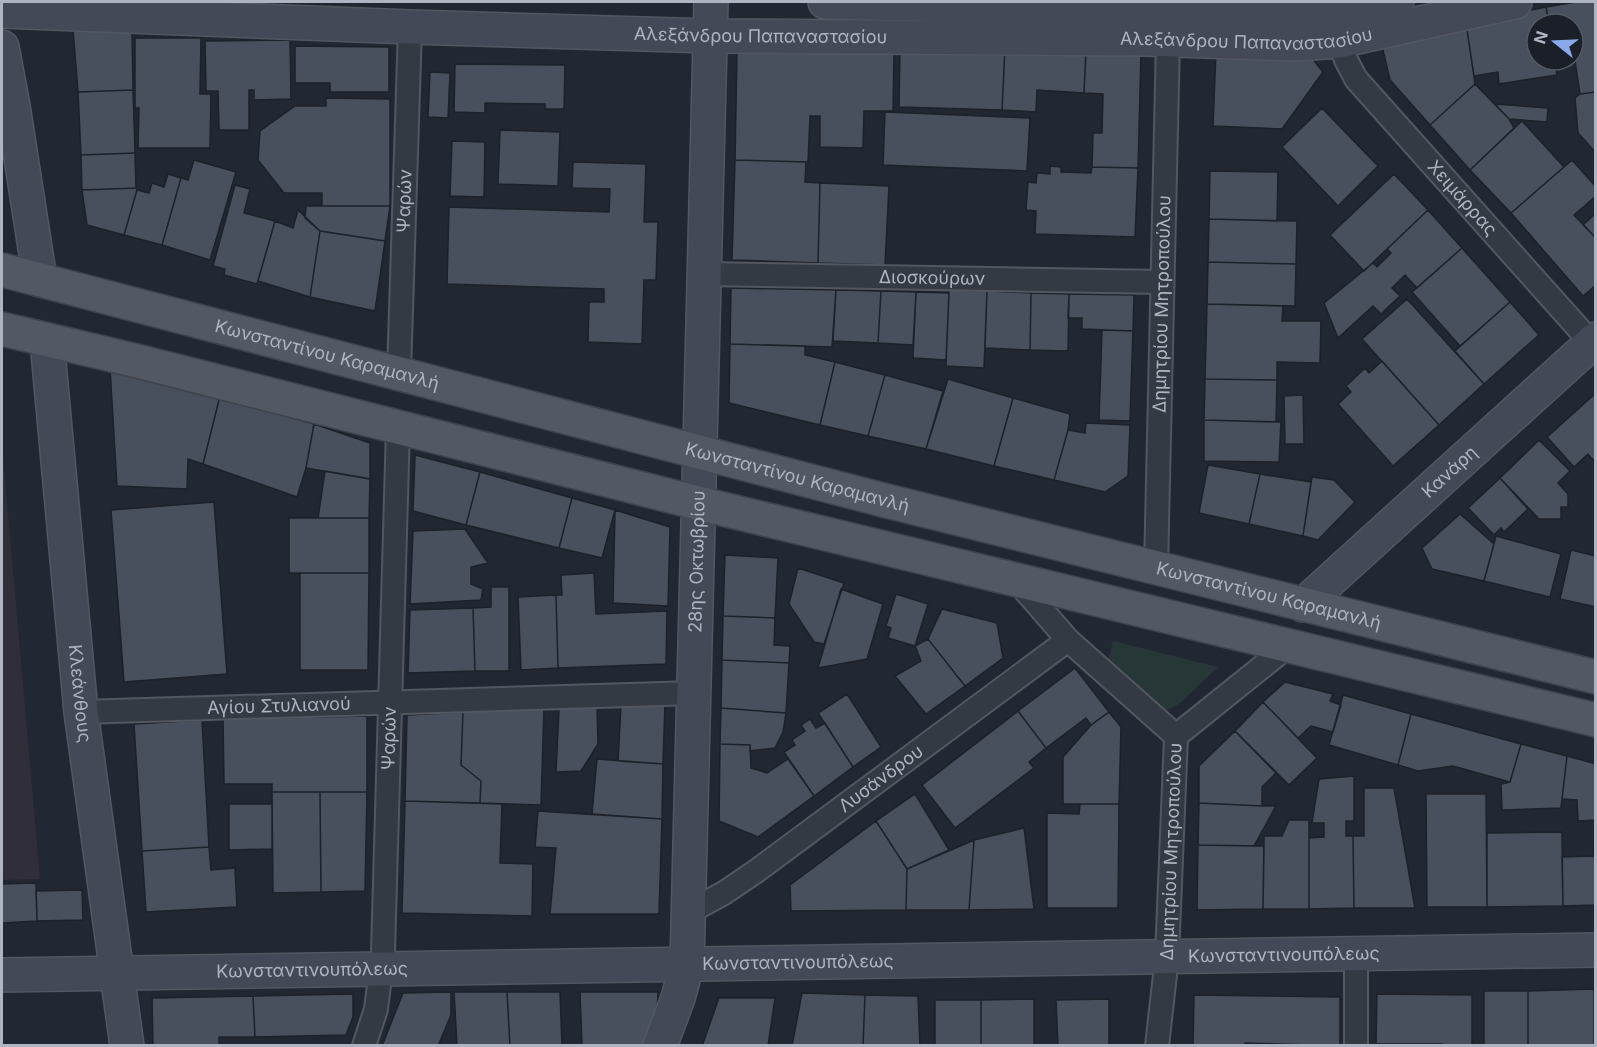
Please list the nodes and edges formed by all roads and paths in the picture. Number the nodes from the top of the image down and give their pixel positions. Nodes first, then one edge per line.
1 (711, 2) edge
2 (825, 2) edge
3 (1397, 2) edge
4 (1515, 2) edge
5 (950, 3) edge
6 (1188, 5) edge
7 (2, 11) edge
8 (410, 27) junction
9 (710, 36) junction
10 (1168, 40) junction
11 (1341, 41) junction
12 (2, 46) edge
13 (2, 270) edge
14 (704, 274) junction
15 (40, 280) junction
16 (1161, 282) junction
17 (2, 329) edge
18 (47, 341) junction
19 (1594, 344) edge
20 (399, 374) junction
21 (398, 428) junction
22 (699, 452) junction
23 (698, 504) junction
24 (1156, 568) junction
25 (1016, 580) junction
26 (1304, 605) junction
27 (1068, 639) junction
28 (1288, 646) junction
29 (1596, 677) edge
30 (694, 693) junction
31 (389, 703) junction
32 (81, 712) junction
33 (1596, 720) edge
34 (1176, 736) junction
35 (689, 912) junction
36 (1596, 950) edge
37 (1356, 954) junction
38 (1167, 957) junction
39 (687, 965) junction
40 (381, 970) junction
41 (117, 974) junction
42 (2, 975) edge
43 (127, 1046) edge
44 (364, 1046) edge
45 (660, 1046) edge
46 (1157, 1046) edge
47 (1356, 1046) edge

1 - 9 street, 28ης Οκτωβρίου
2 - 5 street, Αλεξάνδρου Παπαναστασίου
3 - 6 street, Αλεξάνδρου Παπαναστασίου
4 - 11 street, Αλεξάνδρου Παπαναστασίου
5 - 6 street, Αλεξάνδρου Παπαναστασίου
7 - 8 street, Αλεξάνδρου Παπαναστασίου
8 - 9 street, Αλεξάνδρου Παπαναστασίου
8 - 20 street, Ψαρών
9 - 10 street, Αλεξάνδρου Παπαναστασίου
9 - 14 street, 28ης Οκτωβρίου
10 - 11 street, Αλεξάνδρου Παπαναστασίου
10 - 16 street, Δημητρίου Μητροπούλου
11 - 19 street, Χειμάρρας
12 - 15 street
13 - 15 main road, Κωνσταντίνου Καραμανλή
14 - 16 street, Διοσκούρων
14 - 22 street, 28ης Οκτωβρίου
15 - 20 main road, Κωνσταντίνου Καραμανλή
16 - 24 street, Δημητρίου Μητροπούλου
17 - 18 main road
18 - 21 main road
18 - 32 street, Κλεάνθους
19 - 26 street, Κανάρη
20 - 22 main road, Κωνσταντίνου Καραμανλή
21 - 23 main road
21 - 31 street, Ψαρών
22 - 23 street, 28ης Οκτωβρίου
22 - 24 main road, Κωνσταντίνου Καραμανλή
23 - 25 main road
23 - 30 street, 28ης Οκτωβρίου
24 - 26 main road, Κωνσταντίνου Καραμανλή
25 - 27 street, Δημητρίου Μητροπούλου
25 - 28 main road
26 - 29 main road, Κωνσταντίνου Καραμανλή
27 - 34 street, Δημητρίου Μητροπούλου
27 - 35 street, Λυσάνδρου
28 - 33 main road
28 - 34 street
30 - 31 street, Αγίου Στυλιανού
30 - 35 street, 28ης Οκτωβρίου
31 - 32 street, Αγίου Στυλιανού
31 - 40 street, Ψαρών
32 - 41 street, Κλεάνθους
34 - 38 street, Δημητρίου Μητροπούλου
35 - 39 street, 28ης Οκτωβρίου
36 - 37 street, Κωνσταντινουπόλεως
37 - 38 street, Κωνσταντινουπόλεως
37 - 47 street
38 - 39 street, Κωνσταντινουπόλεως
38 - 46 street, Δημητρίου Μητροπούλου
39 - 40 street, Κωνσταντινουπόλεως
39 - 45 street, 28ης Οκτωβρίου
40 - 41 street, Κωνσταντινουπόλεως
40 - 44 street, Ψαρών
41 - 42 street, Κωνσταντινουπόλεως
41 - 43 street, Κλεάνθους

